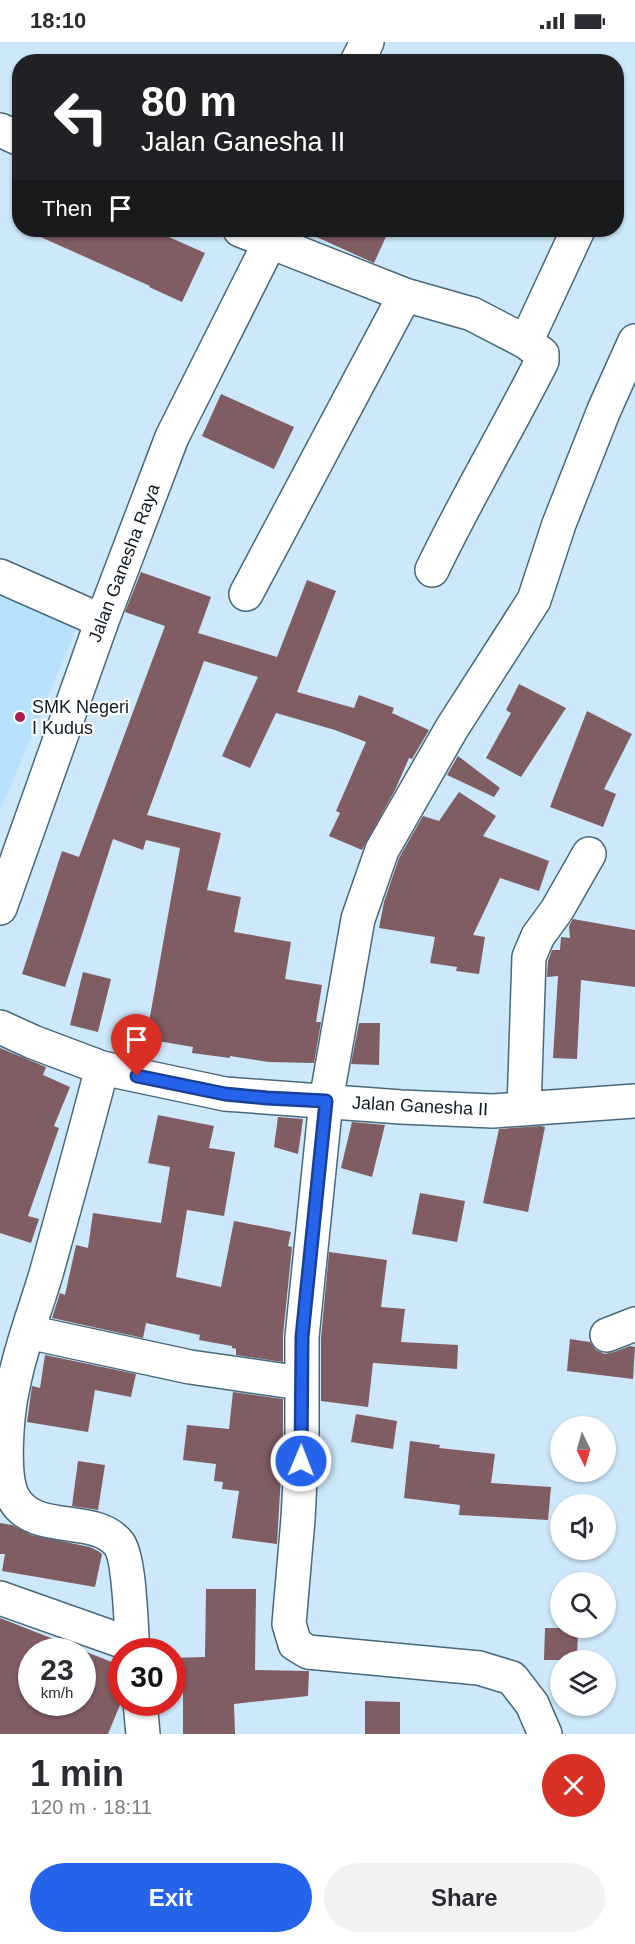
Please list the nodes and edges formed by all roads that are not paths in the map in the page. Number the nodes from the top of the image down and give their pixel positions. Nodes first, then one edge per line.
1 (272, 237) edge
2 (277, 237) edge
3 (575, 237) edge
4 (405, 295) junction
5 (635, 341) edge
6 (526, 342) junction
7 (432, 570) dead end
8 (0, 576) edge
9 (246, 594) dead end
10 (102, 621) junction
11 (589, 854) dead end
12 (0, 908) edge
13 (0, 1027) edge
14 (102, 1068) junction
15 (326, 1101) junction
16 (635, 1101) edge
17 (524, 1109) junction
18 (28, 1332) junction
19 (9, 1366) edge
20 (301, 1383) junction
21 (0, 1598) edge
22 (132, 1638) edge
23 (108, 1639) edge
24 (141, 1716) edge
25 (143, 1734) edge
26 (545, 1734) edge

1 - 10 street, Jalan Ganesha Raya
2 - 4 street
3 - 6 street
4 - 6 street
4 - 9 street
5 - 15 street
6 - 7 street
8 - 10 street
10 - 12 street, Jalan Ganesha Raya
11 - 17 street
13 - 14 street, Jalan Ganesha II
14 - 15 street, Jalan Ganesha II
14 - 18 street
15 - 17 street, Jalan Ganesha II
15 - 20 street
16 - 17 street, Jalan Ganesha II
18 - 19 street
18 - 20 street
19 - 22 street
20 - 26 street
21 - 23 street
24 - 25 street

